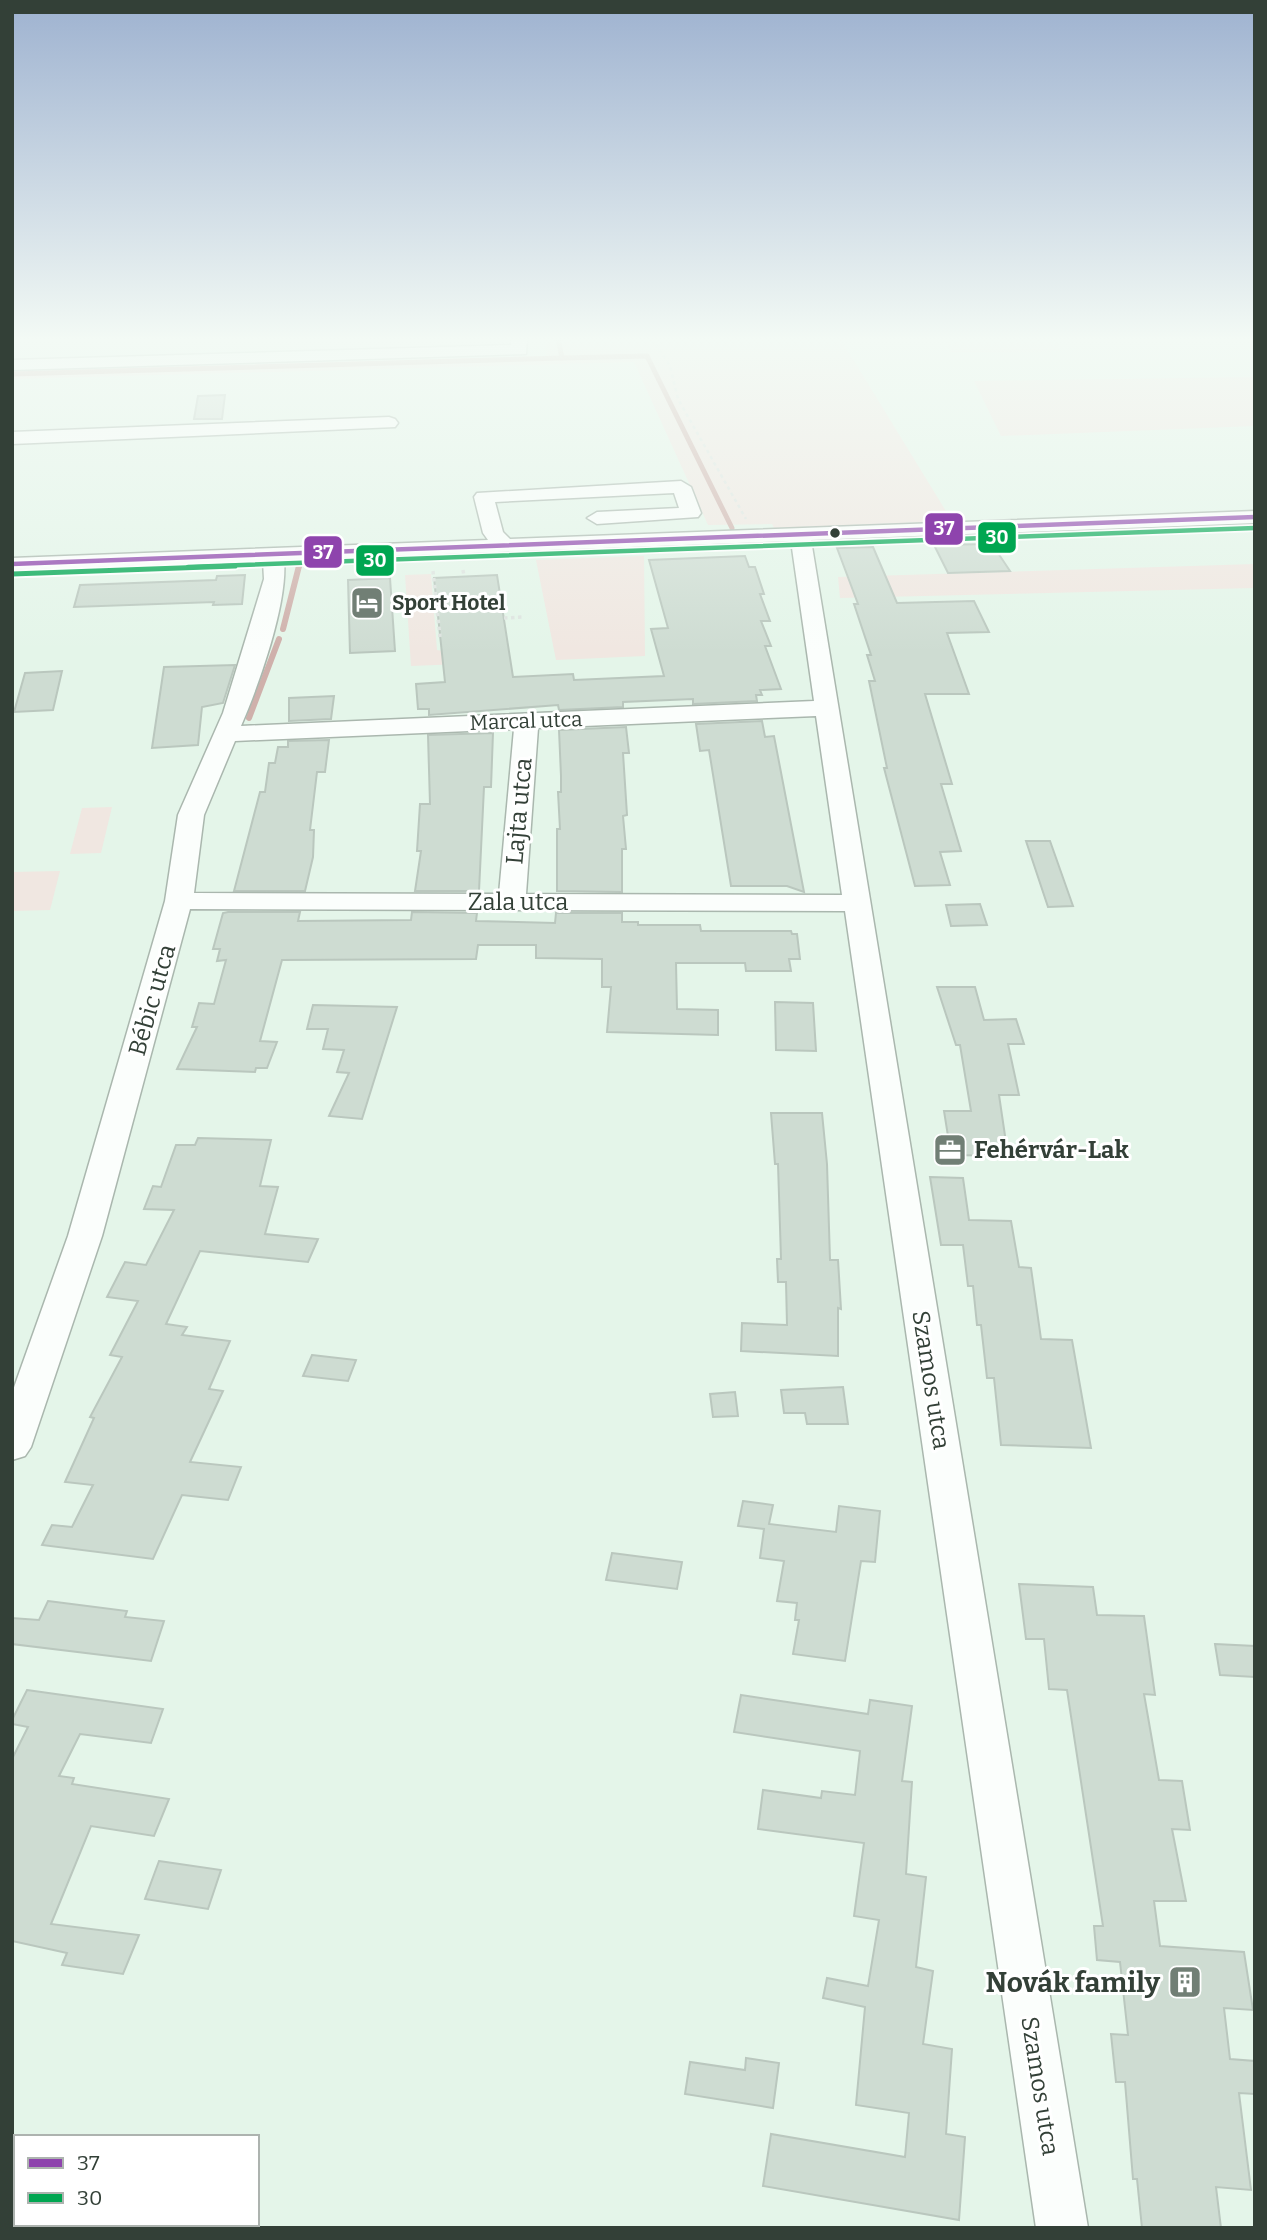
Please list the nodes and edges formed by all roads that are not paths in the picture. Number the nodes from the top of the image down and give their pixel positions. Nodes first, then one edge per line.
1 (1255, 517) edge
2 (571, 520) dead end
3 (517, 523) dead end
4 (491, 525) junction
5 (800, 532) junction
6 (502, 543) junction
7 (273, 552) junction
8 (12, 564) edge
9 (826, 708) junction
10 (527, 721) junction
11 (226, 734) junction
12 (179, 901) junction
13 (512, 902) junction
14 (858, 903) junction
15 (12, 1447) edge
16 (1062, 2228) edge

1 - 5 street
2 - 4 street
3 - 4 street
4 - 6 street
5 - 6 street
5 - 9 street, Szamos utca
6 - 7 street
7 - 8 street
7 - 11 street, Bébic utca
9 - 10 street, Marcal utca
9 - 14 street, Szamos utca
10 - 11 street, Marcal utca
10 - 13 street, Lajta utca
11 - 12 street, Bébic utca
12 - 13 street, Zala utca
12 - 15 street, Bébic utca
13 - 14 street, Zala utca
14 - 16 street, Szamos utca

